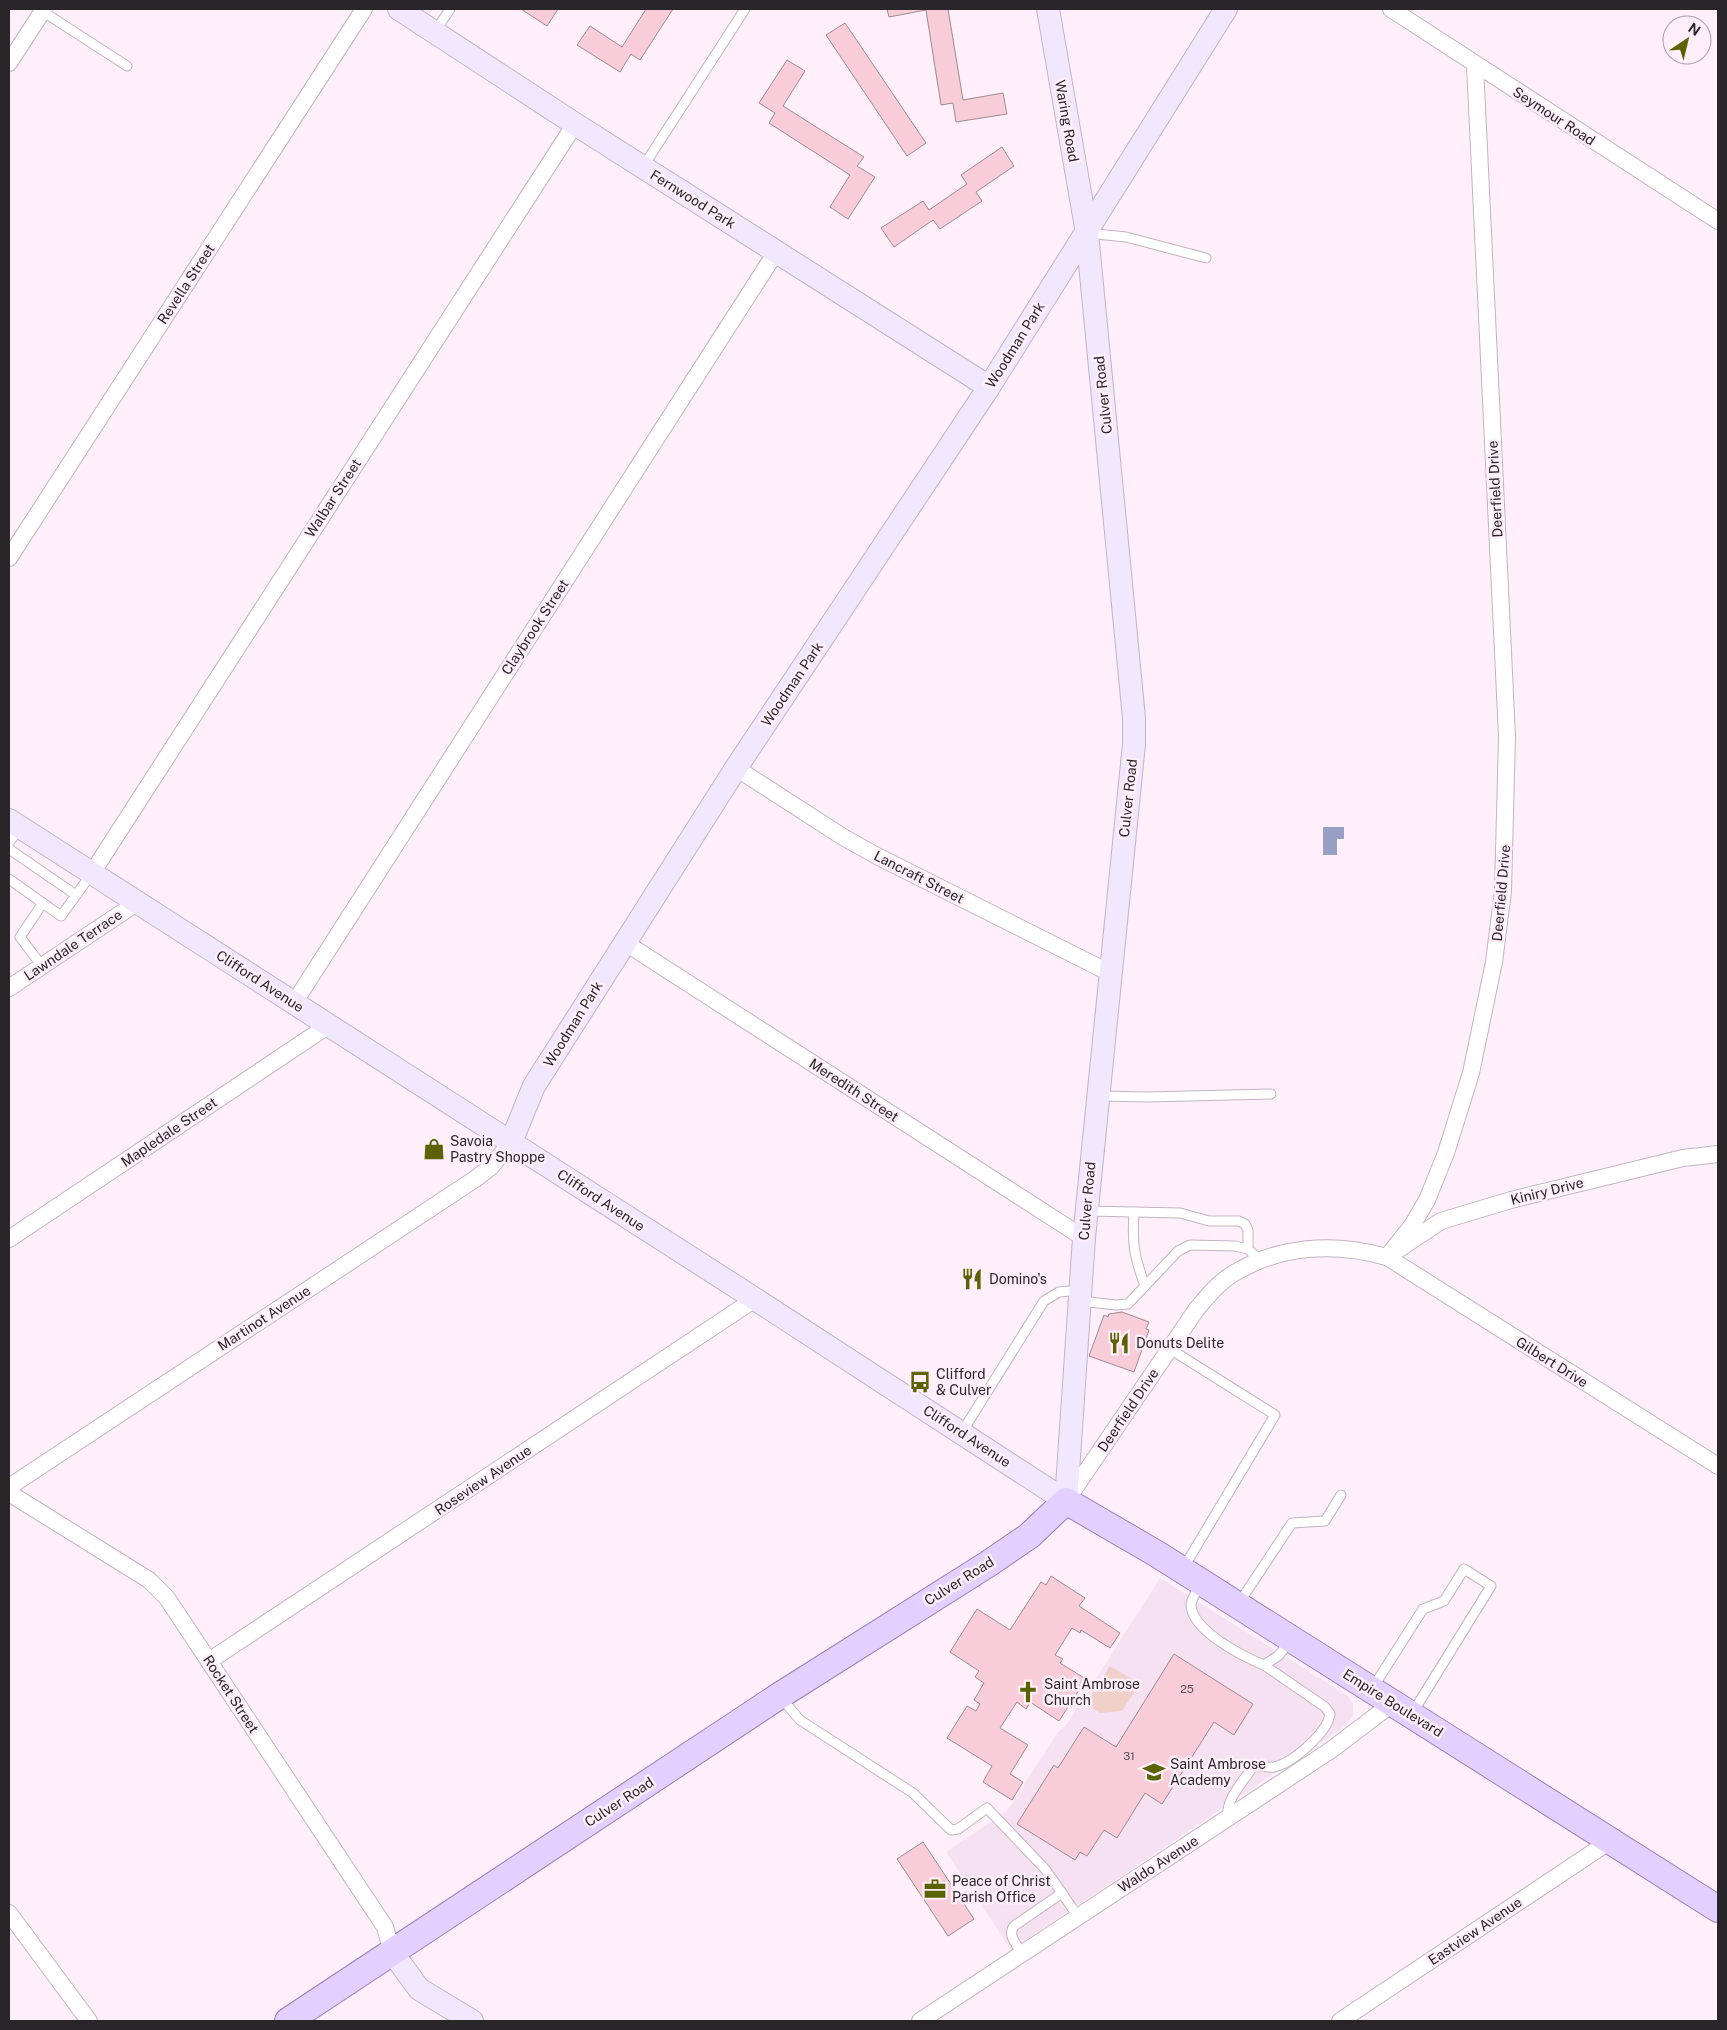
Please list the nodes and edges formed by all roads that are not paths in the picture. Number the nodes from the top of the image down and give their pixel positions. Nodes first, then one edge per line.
1 (364, 9) edge
2 (450, 9) edge
3 (746, 9) edge
4 (1048, 9) edge
5 (1226, 9) edge
6 (1391, 9) edge
7 (43, 10) edge
8 (418, 19) edge
9 (9, 63) edge
10 (1475, 65) junction
11 (127, 66) dead end
12 (575, 124) junction
13 (643, 167) junction
14 (1718, 221) edge
15 (1087, 233) junction
16 (776, 252) junction
17 (1206, 258) dead end
18 (989, 387) junction
19 (9, 558) edge
20 (736, 768) junction
21 (12, 830) edge
22 (9, 849) edge
23 (92, 873) junction
24 (9, 879) edge
25 (76, 895) junction
26 (138, 902) junction
27 (43, 904) junction
28 (624, 942) junction
29 (42, 966) junction
30 (1110, 973) junction
31 (9, 988) edge
32 (294, 1003) junction
33 (330, 1025) junction
34 (1271, 1094) dead end
35 (1098, 1096) junction
36 (511, 1142) junction
37 (1718, 1154) edge
38 (1086, 1211) junction
39 (1134, 1212) junction
40 (1084, 1238) junction
41 (9, 1239) edge
42 (1248, 1249) junction
43 (1387, 1257) junction
44 (1261, 1260) junction
45 (1145, 1286) junction
46 (1080, 1296) junction
47 (755, 1299) junction
48 (1170, 1348) junction
49 (962, 1432) junction
50 (1718, 1466) edge
51 (9, 1487) edge
52 (9, 1493) edge
53 (1342, 1495) dead end
54 (1066, 1501) junction
55 (1192, 1576) junction
56 (1238, 1605) junction
57 (1292, 1639) junction
58 (210, 1661) junction
59 (1264, 1665) junction
60 (780, 1696) junction
61 (1392, 1702) junction
62 (1315, 1740) junction
63 (1331, 1750) junction
64 (1228, 1818) junction
65 (1610, 1840) junction
66 (1062, 1893) junction
67 (1718, 1909) edge
68 (9, 1913) edge
69 (1078, 1917) junction
70 (392, 1952) junction
71 (1022, 1954) junction
72 (89, 2021) edge
73 (288, 2021) edge
74 (472, 2021) edge
75 (920, 2021) edge
76 (1340, 2021) edge

1 - 19 street, Revella Street
2 - 8 lane
3 - 13 lane
4 - 15 main road, Waring Road
5 - 15 main road
6 - 10 street, Seymour Road
7 - 9 street
7 - 11 lane
8 - 12 main road, Fernwood Park
10 - 14 street, Seymour Road
10 - 43 street, Deerfield Drive
12 - 13 main road, Fernwood Park
12 - 23 street, Walbar Street
13 - 16 main road, Fernwood Park
15 - 17 lane
15 - 18 main road, Woodman Park
15 - 30 main road, Culver Road
16 - 18 main road, Fernwood Park
16 - 32 street, Claybrook Street
18 - 20 main road, Woodman Park
20 - 28 main road, Woodman Park
20 - 30 street, Lancraft Street
21 - 23 main road, Clifford Avenue
22 - 25 lane
23 - 25 lane
23 - 26 main road, Clifford Avenue
24 - 27 lane
25 - 27 lane
26 - 29 street, Lawndale Terrace
26 - 32 main road, Clifford Avenue
27 - 29 lane
28 - 36 main road, Woodman Park
28 - 40 street, Meredith Street
29 - 31 street, Lawndale Terrace
30 - 35 main road, Culver Road
32 - 33 main road, Clifford Avenue
33 - 36 main road, Clifford Avenue
33 - 41 street, Mapledale Street
34 - 35 lane
35 - 38 main road, Culver Road
36 - 47 main road, Clifford Avenue
36 - 51 street, Martinot Avenue
37 - 43 street, Kiniry Drive
38 - 39 lane
38 - 40 main road, Culver Road
39 - 42 lane
39 - 45 lane
40 - 46 main road, Culver Road
42 - 44 lane
42 - 45 lane
43 - 44 street, Deerfield Drive
43 - 50 street, Gilbert Drive
44 - 48 street, Deerfield Drive
45 - 46 lane
46 - 49 lane
46 - 54 main road, Culver Road
47 - 49 main road, Clifford Avenue
47 - 58 street, Roseview Avenue
48 - 54 street, Deerfield Drive
48 - 55 lane
49 - 54 main road, Clifford Avenue
52 - 58 street, Rocket Street
53 - 56 lane
54 - 55 main road, Empire Boulevard
54 - 60 main road, Culver Road
55 - 56 main road, Empire Boulevard
55 - 59 lane
56 - 57 main road, Empire Boulevard
57 - 59 lane
57 - 61 main road, Empire Boulevard
58 - 70 street, Rocket Street
59 - 62 lane
60 - 66 lane
60 - 70 main road, Culver Road
61 - 61 lane
61 - 63 street, Waldo Avenue
61 - 65 main road, Empire Boulevard
62 - 63 lane
62 - 64 lane
63 - 64 street, Waldo Avenue
64 - 69 street, Waldo Avenue
65 - 67 main road, Empire Boulevard
65 - 76 street, Eastview Avenue
66 - 69 lane
66 - 71 lane
68 - 72 street
69 - 71 street, Waldo Avenue
70 - 73 main road, Culver Road
70 - 74 main road
71 - 75 street, Waldo Avenue

